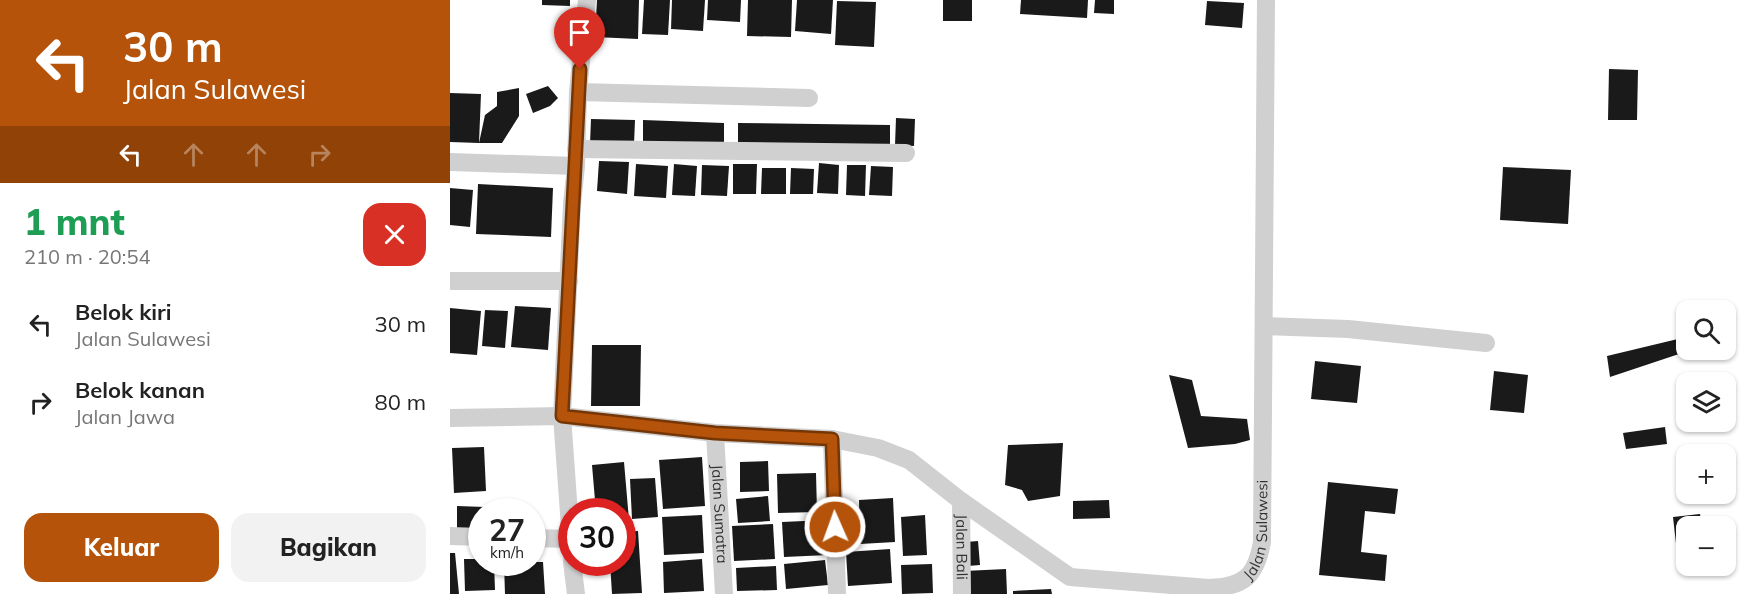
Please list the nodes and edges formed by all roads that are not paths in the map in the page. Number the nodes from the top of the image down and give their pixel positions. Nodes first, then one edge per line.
1 (587, 0) edge
2 (1266, 0) edge
3 (578, 92) junction
4 (809, 98) dead end
5 (906, 153) dead end
6 (576, 158) junction
7 (450, 162) edge
8 (450, 281) edge
9 (568, 281) junction
10 (1264, 326) junction
11 (1486, 343) dead end
12 (562, 416) junction
13 (450, 418) edge
14 (715, 433) junction
15 (832, 439) junction
16 (568, 498) edge
17 (961, 501) junction
18 (450, 536) edge
19 (468, 537) edge
20 (574, 576) edge
21 (1070, 586) edge
22 (1121, 587) edge
23 (576, 594) edge
24 (724, 594) edge
25 (837, 594) edge
26 (962, 594) edge

1 - 3 street
2 - 10 street, Jalan Sulawesi
3 - 4 street
3 - 6 street
5 - 6 street
6 - 7 street
6 - 9 street
8 - 9 street
9 - 12 street
10 - 11 street
10 - 22 street, Jalan Sulawesi
12 - 13 street, Jalan Sulawesi
12 - 14 street, Jalan Sulawesi
12 - 16 street
14 - 15 street, Jalan Sulawesi
14 - 24 street, Jalan Sumatra
15 - 17 street, Jalan Sulawesi
15 - 25 street
17 - 21 street, Jalan Sulawesi
17 - 26 street, Jalan Bali
18 - 19 street
20 - 23 street
21 - 22 street, Jalan Sulawesi

